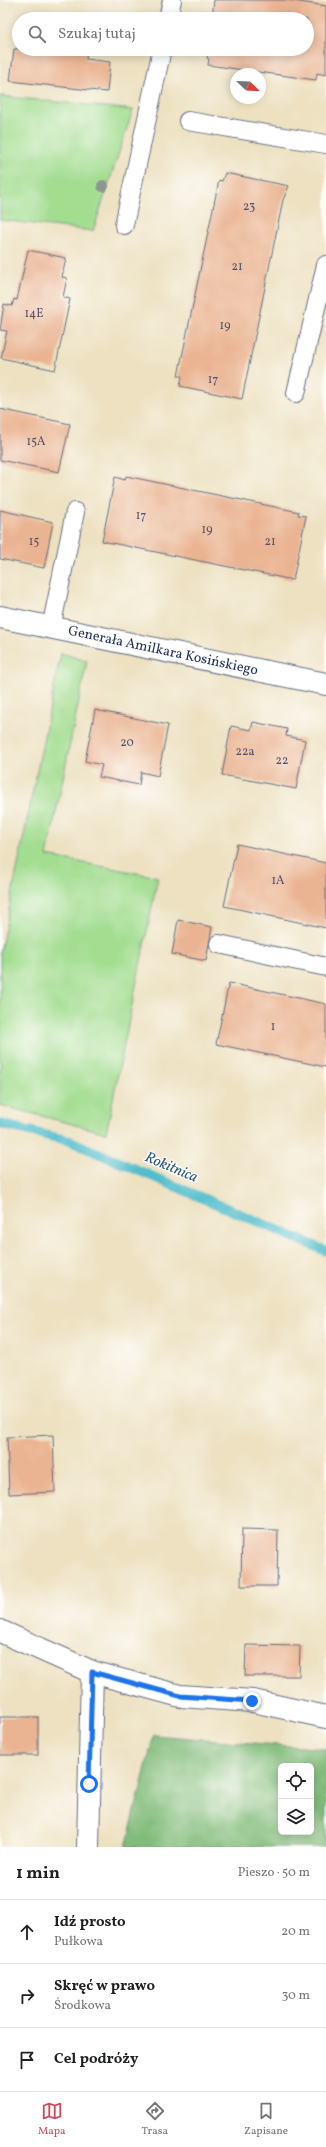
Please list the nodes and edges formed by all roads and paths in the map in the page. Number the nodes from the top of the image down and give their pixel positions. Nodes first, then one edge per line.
1 (172, 0) edge
2 (169, 12) edge
3 (160, 56) edge
4 (188, 121) dead end
5 (326, 144) edge
6 (124, 225) dead end
7 (326, 265) edge
8 (296, 393) dead end
9 (75, 512) dead end
10 (0, 617) edge
11 (51, 628) junction
12 (326, 684) edge
13 (219, 944) dead end
14 (326, 967) edge
15 (0, 1631) edge
16 (92, 1672) junction
17 (326, 1718) edge
18 (88, 1847) edge

1 - 2 lane
3 - 6 lane
4 - 5 lane
7 - 8 lane
9 - 11 lane
10 - 11 street, Generała Amilkara Kosińskiego
11 - 12 street, Generała Amilkara Kosińskiego
13 - 14 lane
15 - 16 street
16 - 17 street
16 - 18 street

